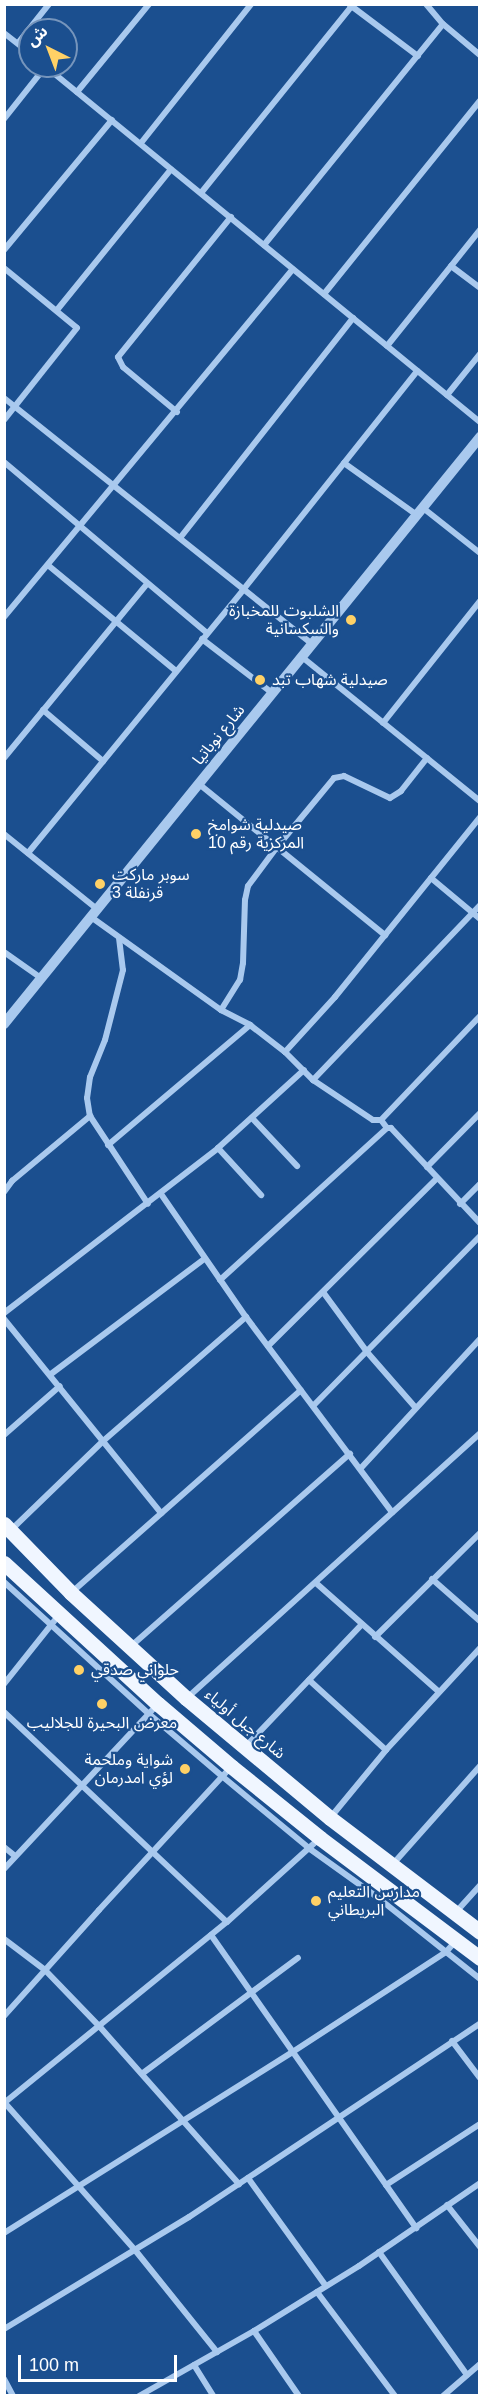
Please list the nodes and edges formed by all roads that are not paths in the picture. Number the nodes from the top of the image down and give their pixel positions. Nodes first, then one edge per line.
1 (49, 4) edge
2 (149, 4) edge
3 (251, 4) edge
4 (426, 4) edge
5 (351, 5) edge
6 (38, 18) edge
7 (443, 24) junction
8 (4, 33) edge
9 (18, 43) edge
10 (480, 55) edge
11 (418, 56) junction
12 (36, 78) edge
13 (60, 78) edge
14 (77, 92) junction
15 (480, 101) edge
16 (4, 119) edge
17 (112, 120) junction
18 (141, 143) junction
19 (171, 169) junction
20 (201, 193) junction
21 (231, 218) junction
22 (480, 230) edge
23 (264, 245) junction
24 (4, 250) edge
25 (452, 266) junction
26 (4, 268) edge
27 (294, 269) junction
28 (480, 288) edge
29 (324, 294) junction
30 (57, 310) junction
31 (353, 318) junction
32 (387, 346) junction
33 (480, 354) edge
34 (417, 371) junction
35 (447, 395) junction
36 (4, 398) edge
37 (16, 408) junction
38 (177, 412) junction
39 (4, 420) edge
40 (480, 422) edge
41 (480, 437) edge
42 (4, 462) edge
43 (344, 463) junction
44 (115, 487) junction
45 (420, 511) junction
46 (81, 528) junction
47 (180, 538) junction
48 (480, 553) edge
49 (49, 566) junction
50 (147, 584) junction
51 (243, 590) junction
52 (480, 601) edge
53 (4, 618) edge
54 (117, 622) junction
55 (207, 633) junction
56 (202, 639) junction
57 (312, 644) junction
58 (302, 657) junction
59 (176, 671) junction
60 (272, 693) junction
61 (43, 710) junction
62 (383, 723) junction
63 (4, 758) edge
64 (427, 758) junction
65 (103, 761) junction
66 (198, 784) junction
67 (480, 801) edge
68 (480, 817) edge
69 (4, 834) edge
70 (276, 847) junction
71 (28, 853) junction
72 (431, 878) junction
73 (480, 905) edge
74 (94, 913) junction
75 (472, 913) junction
76 (480, 919) edge
77 (385, 935) junction
78 (119, 938) junction
79 (4, 952) edge
80 (41, 978) junction
81 (220, 1010) junction
82 (480, 1016) edge
83 (4, 1024) edge
84 (250, 1025) junction
85 (285, 1052) junction
86 (304, 1070) junction
87 (313, 1080) junction
88 (480, 1113) edge
89 (90, 1116) junction
90 (252, 1118) junction
91 (381, 1120) junction
92 (387, 1128) junction
93 (108, 1145) junction
94 (218, 1148) junction
95 (297, 1166) dead end
96 (427, 1167) junction
97 (437, 1178) junction
98 (480, 1184) edge
99 (4, 1192) edge
100 (161, 1194) junction
101 (261, 1195) dead end
102 (148, 1204) junction
103 (460, 1204) junction
104 (480, 1223) edge
105 (480, 1236) edge
106 (204, 1259) junction
107 (220, 1280) junction
108 (323, 1292) junction
109 (4, 1313) edge
110 (246, 1317) junction
111 (4, 1319) edge
112 (11, 1327) junction
113 (4, 1333) edge
114 (480, 1339) edge
115 (268, 1346) junction
116 (367, 1352) junction
117 (51, 1374) junction
118 (60, 1386) junction
119 (301, 1390) junction
120 (313, 1406) junction
121 (415, 1407) junction
122 (480, 1433) edge
123 (4, 1435) edge
124 (102, 1442) junction
125 (350, 1454) junction
126 (360, 1468) junction
127 (392, 1512) junction
128 (161, 1513) junction
129 (8, 1527) edge
130 (480, 1533) edge
131 (4, 1563) edge
132 (432, 1579) junction
133 (4, 1582) edge
134 (316, 1582) junction
135 (71, 1593) junction
136 (55, 1620) junction
137 (480, 1621) edge
138 (362, 1624) junction
139 (375, 1637) junction
140 (130, 1647) junction
141 (480, 1648) edge
142 (309, 1680) junction
143 (4, 1684) edge
144 (439, 1692) junction
145 (186, 1698) junction
146 (153, 1709) junction
147 (4, 1712) edge
148 (244, 1748) junction
149 (386, 1750) junction
150 (480, 1766) edge
151 (227, 1772) junction
152 (82, 1784) junction
153 (330, 1818) junction
154 (315, 1843) junction
155 (4, 1847) edge
156 (155, 1851) junction
157 (15, 1856) junction
158 (393, 1865) junction
159 (4, 1869) edge
160 (480, 1885) edge
161 (455, 1913) junction
162 (227, 1922) junction
163 (480, 1932) edge
164 (210, 1935) junction
165 (4, 1939) edge
166 (451, 1946) junction
167 (298, 1958) dead end
168 (480, 1958) edge
169 (45, 1970) junction
170 (480, 1979) edge
171 (252, 1992) junction
172 (4, 2016) edge
173 (480, 2024) edge
174 (100, 2027) junction
175 (452, 2042) junction
176 (291, 2053) junction
177 (143, 2073) junction
178 (480, 2078) edge
179 (5, 2103) edge
180 (337, 2119) junction
181 (184, 2120) junction
182 (480, 2124) edge
183 (248, 2178) junction
184 (480, 2183) edge
185 (238, 2184) junction
186 (386, 2185) junction
187 (80, 2187) junction
188 (447, 2205) junction
189 (416, 2228) junction
190 (4, 2233) edge
191 (480, 2247) edge
192 (135, 2250) junction
193 (379, 2252) junction
194 (326, 2286) junction
195 (317, 2292) junction
196 (4, 2329) edge
197 (254, 2331) junction
198 (218, 2352) junction
199 (480, 2364) edge
200 (194, 2365) junction
201 (467, 2375) junction
202 (4, 2379) edge
203 (13, 2396) edge
204 (139, 2396) edge
205 (213, 2396) edge
206 (299, 2396) edge
207 (395, 2396) edge
208 (443, 2396) edge

1 - 6 street
2 - 14 street
3 - 18 street
4 - 7 street
5 - 11 street
5 - 20 street
7 - 10 street
7 - 11 street
8 - 9 street
11 - 23 street
12 - 16 street
13 - 14 street
14 - 17 street
15 - 29 street
17 - 18 street
17 - 24 street
18 - 19 street
19 - 20 street
19 - 30 street
20 - 21 street
21 - 23 street
21 - 38 street
22 - 25 street
23 - 27 street
25 - 28 street
25 - 32 street
26 - 30 street
27 - 29 street
27 - 38 street
29 - 31 street
30 - 37 street
31 - 32 street
31 - 47 street
32 - 34 street
33 - 35 street
34 - 35 street
34 - 43 street
35 - 40 street
36 - 37 street
37 - 39 street
37 - 44 street
38 - 44 street
41 - 45 street, شارع نوباتيا
42 - 46 street
43 - 45 street
43 - 51 street
44 - 46 street
44 - 47 street
45 - 48 street
45 - 57 street, شارع نوباتيا
46 - 49 street
46 - 50 street
47 - 51 street
49 - 53 street
49 - 54 street
50 - 54 street
50 - 55 street
51 - 55 street
51 - 57 street
52 - 62 street
54 - 59 street
54 - 61 street
55 - 56 street
56 - 59 street
56 - 60 street
57 - 58 street, شارع نوباتيا
58 - 60 street, شارع نوباتيا
58 - 62 street
59 - 65 street
60 - 66 street, شارع نوباتيا
61 - 63 street
61 - 65 street
62 - 64 street
64 - 67 street
64 - 70 street
65 - 71 street
66 - 70 street
66 - 74 street, شارع نوباتيا
68 - 72 street
69 - 71 street
70 - 77 street
70 - 81 street
71 - 74 street
72 - 75 street
72 - 77 street
73 - 75 street
74 - 78 street
74 - 80 street, شارع نوباتيا
75 - 76 street
75 - 87 street
77 - 85 street
78 - 81 street
78 - 89 street
79 - 80 street
80 - 83 street, شارع نوباتيا
81 - 84 street
82 - 91 street
84 - 85 street
84 - 93 street
85 - 86 street
86 - 87 street
86 - 90 street
87 - 91 street
88 - 96 street
89 - 93 street
89 - 99 street
90 - 94 street
90 - 95 street
91 - 92 street
92 - 96 street
92 - 107 street
93 - 102 street
94 - 100 street
94 - 101 street
96 - 97 street
97 - 103 street
97 - 108 street
98 - 103 street
100 - 102 street
100 - 106 street
102 - 109 street
103 - 104 street
105 - 116 street
106 - 107 street
106 - 117 street
107 - 110 street
108 - 115 street
108 - 116 street
110 - 115 street
110 - 124 street
111 - 112 street
112 - 113 street
112 - 117 street
114 - 121 street
115 - 119 street
116 - 120 street
116 - 121 street
117 - 118 street
118 - 123 street
118 - 124 street
119 - 120 street
119 - 128 street
120 - 125 street
121 - 126 street
122 - 127 street
124 - 128 street
124 - 129 street
125 - 126 street
125 - 140 street
126 - 127 street
127 - 134 street
128 - 135 street
129 - 135 main road, شارع جبل أولياء
130 - 132 street
131 - 136 main road
132 - 137 street
132 - 139 street
133 - 136 street
134 - 138 street
134 - 145 street
135 - 140 main road, شارع جبل أولياء
136 - 143 street
136 - 146 main road
138 - 139 street
138 - 142 street
139 - 144 street
140 - 145 main road, شارع جبل أولياء
141 - 144 street
142 - 148 street
142 - 149 street
144 - 149 street
145 - 148 main road, شارع جبل أولياء
146 - 151 main road
146 - 152 street
147 - 152 street
148 - 153 main road, شارع جبل أولياء
149 - 153 street
150 - 158 street
151 - 154 main road
151 - 156 street
152 - 156 street
152 - 157 street
153 - 158 main road, شارع جبل أولياء
154 - 162 street
154 - 166 main road
155 - 157 street
156 - 162 street
156 - 169 street
157 - 159 street
158 - 161 main road, شارع جبل أولياء
160 - 161 street
161 - 163 main road, شارع جبل أولياء
162 - 164 street
164 - 171 street
164 - 174 street
165 - 169 street
166 - 168 main road
166 - 170 street
166 - 176 street
167 - 171 street
169 - 172 street
169 - 174 street
171 - 176 street
171 - 177 street
173 - 175 street
174 - 177 street
174 - 179 street
175 - 178 street
175 - 180 street
176 - 180 street
176 - 181 street
177 - 181 street
179 - 187 street
180 - 183 street
180 - 186 street
181 - 185 street
181 - 187 street
182 - 186 street
183 - 185 street
183 - 194 street
184 - 188 street
185 - 192 street
186 - 189 street
187 - 190 street
187 - 192 street
188 - 189 street
188 - 191 street
189 - 193 street
192 - 196 street
192 - 198 street
193 - 194 street
193 - 201 street
194 - 195 street
195 - 197 street
195 - 207 street
197 - 198 street
197 - 206 street
198 - 200 street
199 - 201 street
200 - 204 street
200 - 205 street
201 - 208 street
202 - 203 street

